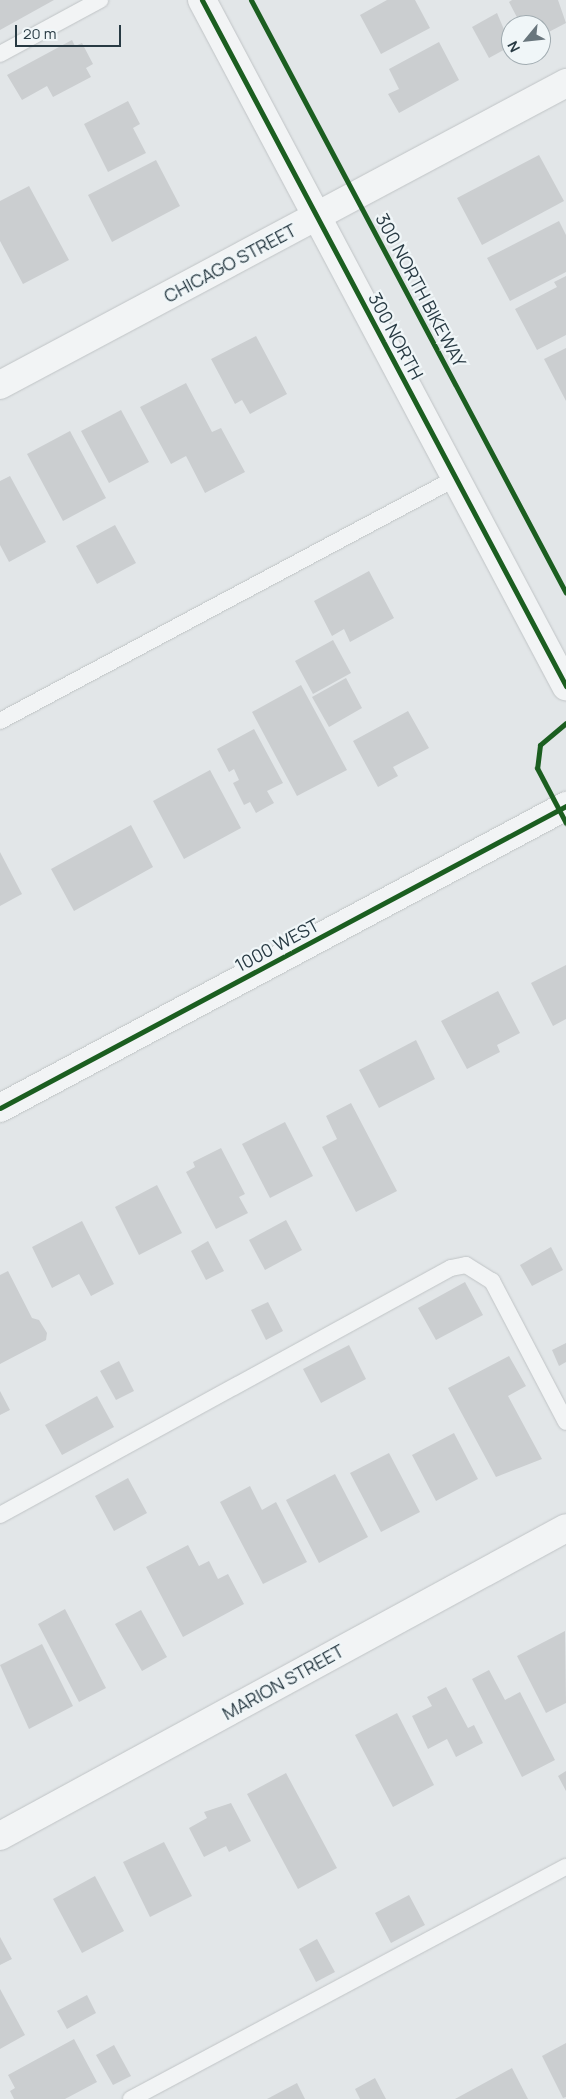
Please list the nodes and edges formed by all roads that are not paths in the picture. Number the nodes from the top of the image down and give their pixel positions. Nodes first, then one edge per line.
1 (100, 0) edge
2 (202, 0) edge
3 (0, 54) edge
4 (566, 83) edge
5 (317, 217) junction
6 (0, 385) edge
7 (456, 478) junction
8 (566, 686) edge
9 (0, 720) edge
10 (566, 806) edge
11 (0, 1108) edge
12 (566, 1422) edge
13 (0, 1515) edge
14 (566, 1528) edge
15 (0, 1836) edge
16 (566, 1867) edge
17 (131, 2099) edge

1 - 3 lane
2 - 5 street, 300 NORTH
4 - 5 street, CHICAGO STREET
5 - 6 street, CHICAGO STREET
5 - 7 street, 300 NORTH
7 - 8 street, 300 NORTH
7 - 9 lane
10 - 11 street, 1000 WEST
12 - 13 lane
14 - 15 street, MARION STREET
16 - 17 lane

